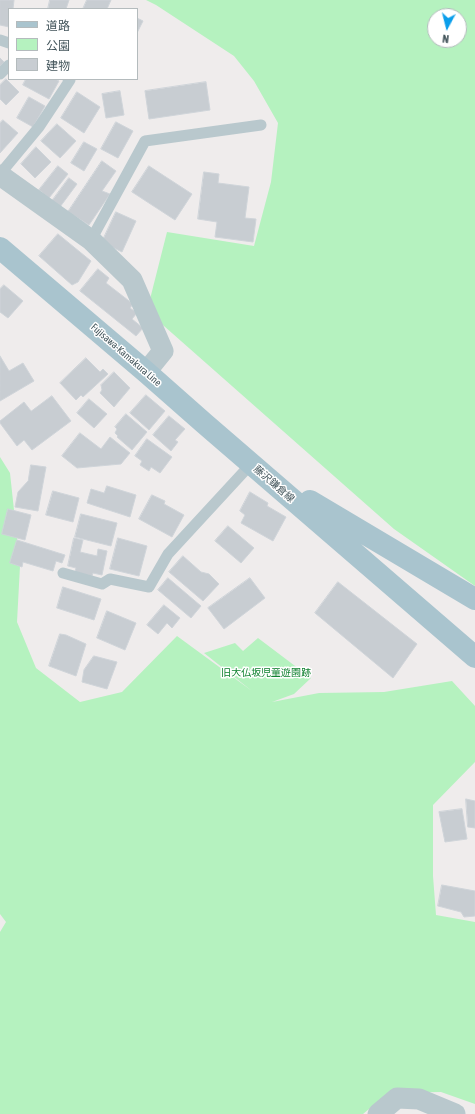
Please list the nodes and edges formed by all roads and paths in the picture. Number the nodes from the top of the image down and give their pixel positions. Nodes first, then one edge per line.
1 (8, 66) edge
2 (0, 74) edge
3 (70, 80) edge
4 (261, 125) dead end
5 (0, 174) edge
6 (91, 240) junction
7 (0, 248) edge
8 (146, 372) junction
9 (251, 464) junction
10 (63, 573) dead end
11 (475, 600) edge
12 (475, 657) edge
13 (378, 1114) edge
14 (455, 1114) edge

1 - 2 lane
3 - 5 lane
4 - 6 lane
5 - 6 street
6 - 8 street
7 - 8 main road, Fujisawa-Kamakura Line
8 - 9 main road, Fujisawa-Kamakura Line
9 - 10 lane
9 - 11 main road, 藤沢鎌倉線
9 - 12 main road, 藤沢鎌倉線
13 - 14 street

